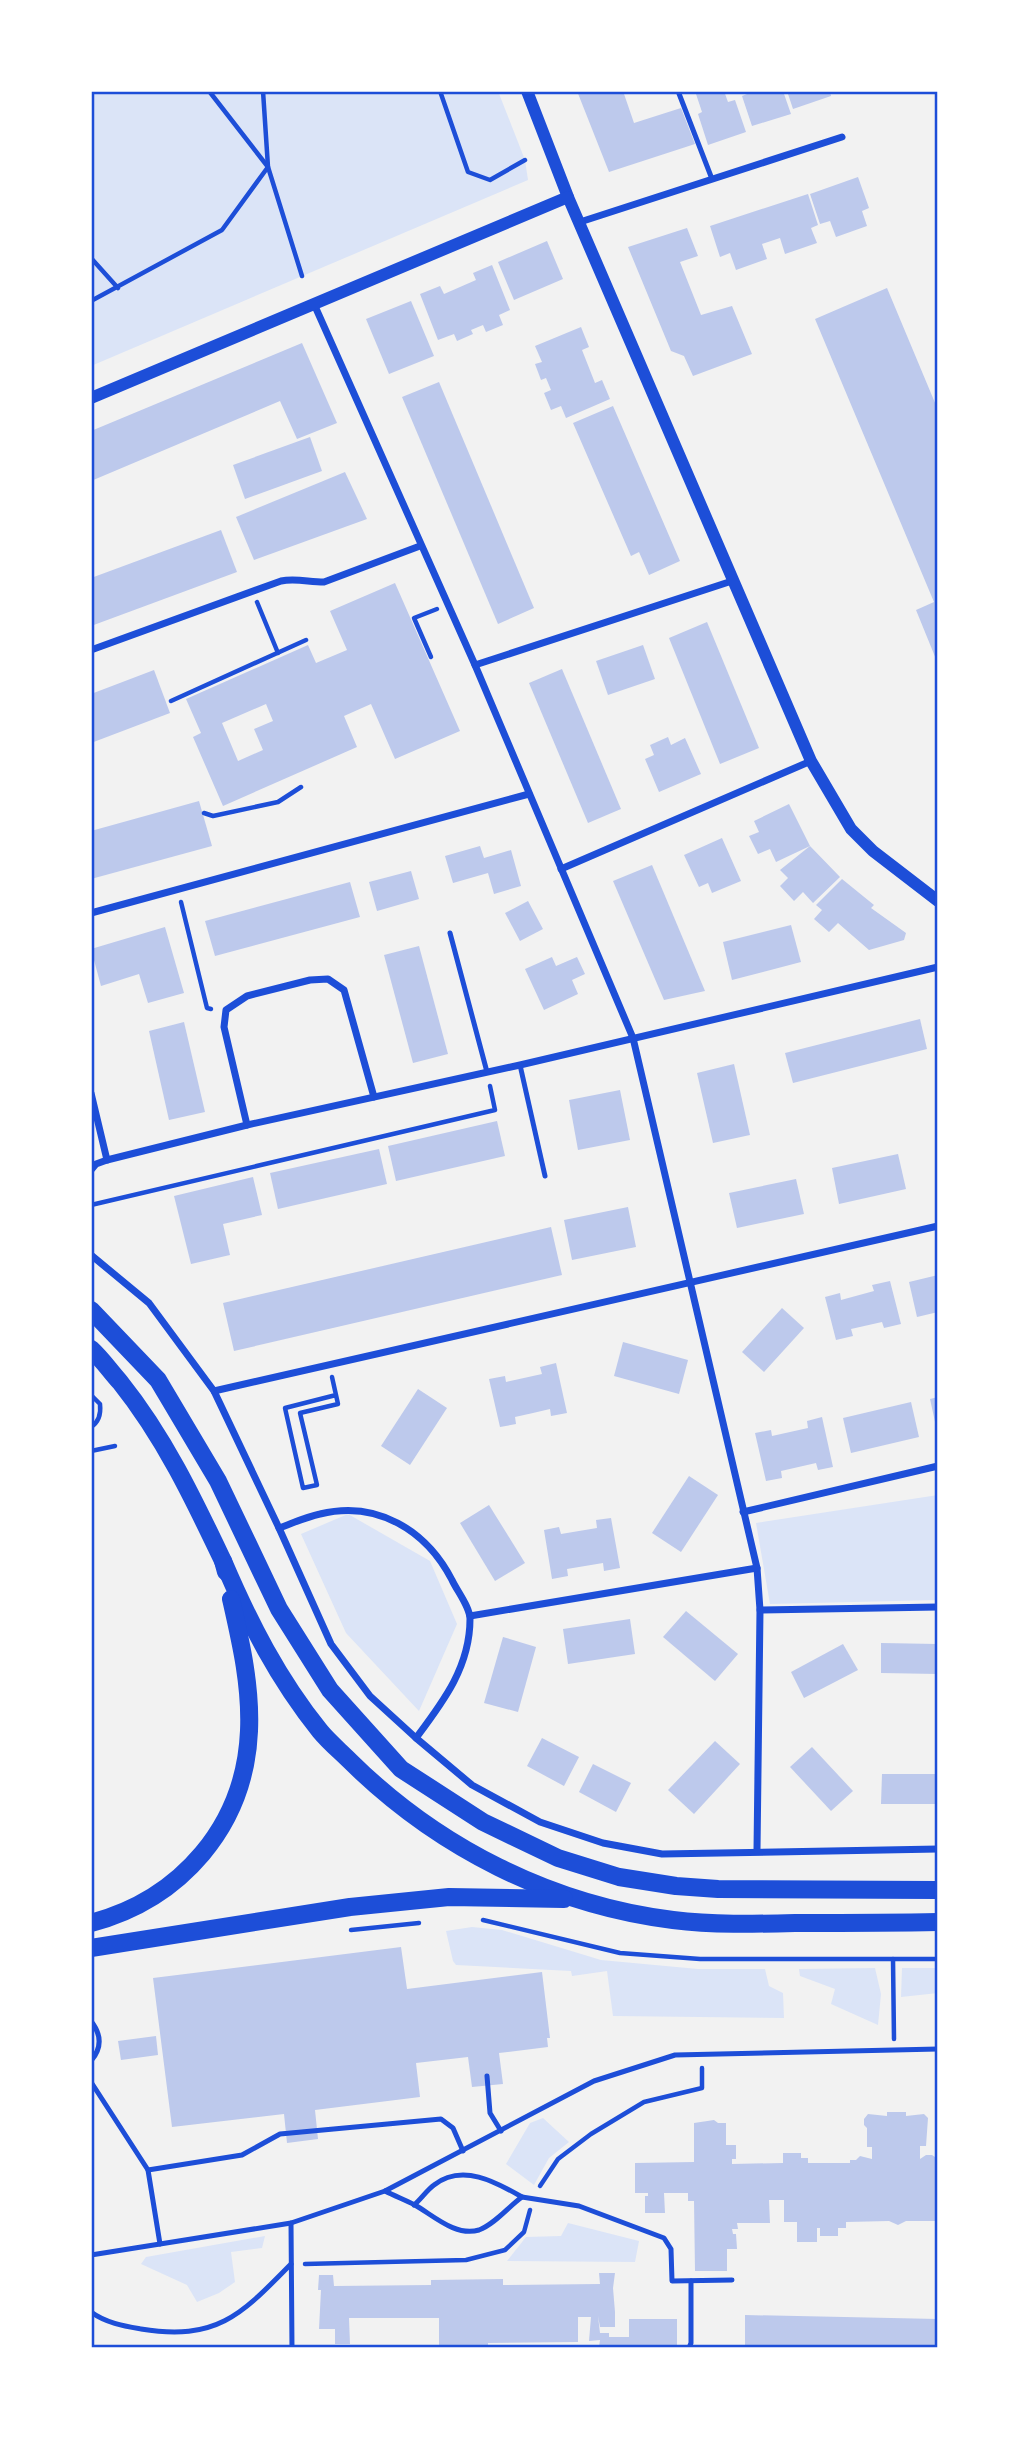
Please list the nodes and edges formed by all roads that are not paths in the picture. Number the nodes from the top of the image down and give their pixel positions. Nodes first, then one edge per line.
1 (527, 91) edge
2 (678, 91) edge
3 (842, 137) dead end
4 (712, 179) junction
5 (568, 197) junction
6 (580, 222) junction
7 (314, 304) junction
8 (91, 398) edge
9 (420, 546) junction
10 (732, 581) junction
11 (91, 650) edge
12 (475, 665) junction
13 (811, 761) junction
14 (529, 794) junction
15 (561, 869) junction
16 (938, 901) edge
17 (91, 913) edge
18 (450, 933) dead end
19 (938, 967) edge
20 (633, 1038) junction
21 (520, 1065) junction
22 (487, 1072) junction
23 (91, 1093) edge
24 (374, 1097) junction
25 (247, 1125) junction
26 (107, 1160) junction
27 (91, 1170) edge
28 (545, 1176) dead end
29 (938, 1226) edge
30 (91, 1255) edge
31 (691, 1283) junction
32 (91, 1310) edge
33 (91, 1349) edge
34 (214, 1391) junction
35 (938, 1466) edge
36 (743, 1512) junction
37 (279, 1528) junction
38 (223, 1561) junction
39 (757, 1568) junction
40 (938, 1607) edge
41 (760, 1610) junction
42 (470, 1616) junction
43 (416, 1738) junction
44 (938, 1849) edge
45 (757, 1850) junction
46 (938, 1890) edge
47 (578, 1900) junction
48 (938, 1922) edge
49 (91, 1923) edge
50 (91, 1948) edge
51 (91, 2021) edge
52 (938, 2049) edge
53 (91, 2061) edge
54 (487, 2076) dead end
55 (91, 2081) edge
56 (501, 2131) junction
57 (464, 2151) junction
58 (148, 2171) junction
59 (385, 2191) junction
60 (522, 2197) junction
61 (414, 2205) junction
62 (291, 2223) junction
63 (160, 2244) junction
64 (91, 2255) edge
65 (291, 2264) junction
66 (691, 2280) junction
67 (732, 2280) dead end
68 (91, 2312) edge
69 (292, 2348) edge
70 (689, 2348) edge

1 - 5 street
2 - 4 lane
3 - 4 street
4 - 6 street
5 - 6 street
5 - 7 street
6 - 10 street
7 - 8 street
7 - 9 street
9 - 11 street
9 - 12 street
10 - 12 street
10 - 13 street
12 - 14 street
13 - 15 street
13 - 16 street
14 - 15 street
14 - 17 street
15 - 20 street
18 - 22 lane
19 - 20 street
20 - 21 street
20 - 31 street
21 - 22 street
21 - 28 lane
22 - 24 street
23 - 26 street
24 - 25 street
24 - 25 street
25 - 26 street
26 - 27 street
29 - 31 street
30 - 34 street
31 - 34 street
31 - 36 street
32 - 46 main road
33 - 38 main road
34 - 37 street
35 - 36 street
36 - 39 street
37 - 42 street
37 - 43 street
38 - 47 main road
38 - 49 main road
39 - 41 street
39 - 42 street
40 - 41 street
41 - 45 street
42 - 43 street
43 - 45 street
44 - 45 street
47 - 48 main road
47 - 50 main road
51 - 53 lane
52 - 56 lane
54 - 56 lane
55 - 58 lane
56 - 57 lane
57 - 58 lane
57 - 59 lane
58 - 63 lane
59 - 61 lane
59 - 62 lane
60 - 61 lane
60 - 61 lane
60 - 66 lane
62 - 63 lane
62 - 65 lane
63 - 64 lane
65 - 68 lane
65 - 69 lane
66 - 67 lane
66 - 70 lane

